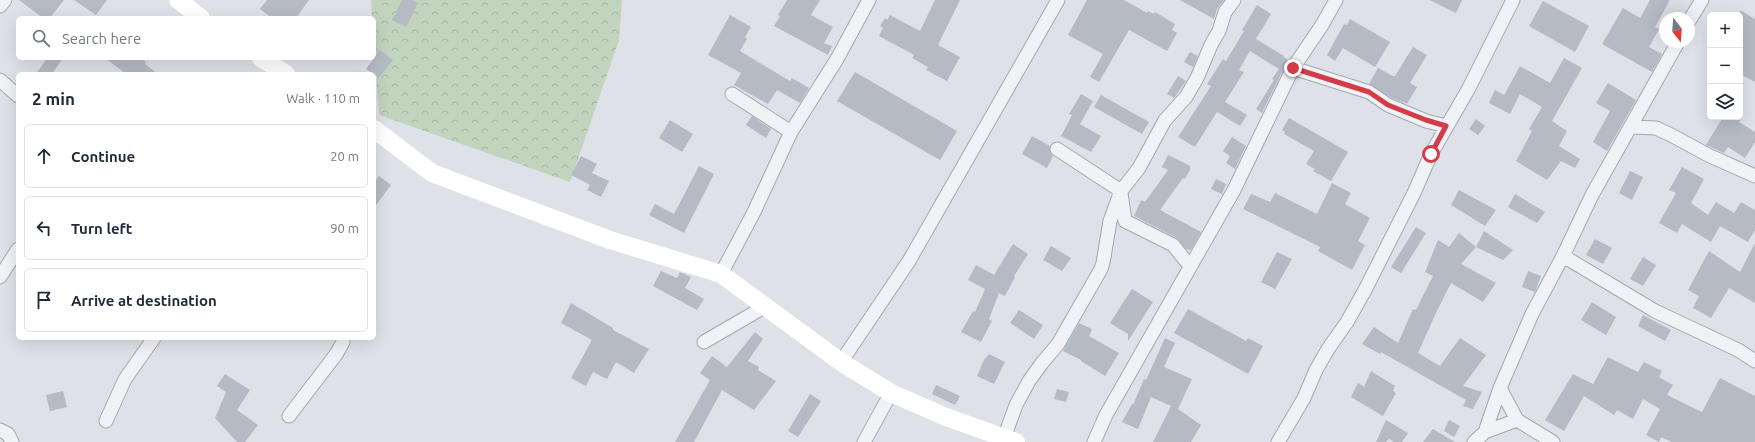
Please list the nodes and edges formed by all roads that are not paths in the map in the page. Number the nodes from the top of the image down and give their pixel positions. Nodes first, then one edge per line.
1 (5, 0) edge
2 (178, 0) edge
3 (869, 0) edge
4 (1058, 0) edge
5 (1234, 0) edge
6 (1336, 0) edge
7 (1513, 0) edge
8 (1702, 0) edge
9 (0, 6) edge
10 (1695, 12) edge
11 (198, 16) edge
12 (1675, 48) edge
13 (264, 60) edge
14 (1293, 68) junction
15 (283, 72) edge
16 (0, 80) edge
17 (16, 94) edge
18 (732, 94) dead end
19 (1446, 126) junction
20 (1631, 127) junction
21 (376, 130) edge
22 (791, 132) junction
23 (1057, 149) dead end
24 (1755, 176) edge
25 (1121, 191) junction
26 (16, 253) edge
27 (1563, 256) junction
28 (1190, 266) junction
29 (720, 274) junction
30 (0, 277) edge
31 (764, 307) junction
32 (153, 340) edge
33 (342, 340) edge
34 (704, 342) dead end
35 (1755, 361) edge
36 (841, 362) junction
37 (1500, 388) junction
38 (891, 393) junction
39 (289, 416) dead end
40 (106, 420) dead end
41 (1518, 420) junction
42 (0, 430) edge
43 (1485, 432) junction
44 (1010, 440) edge
45 (12, 442) edge
46 (864, 442) edge
47 (1094, 442) edge
48 (1278, 442) edge
49 (1474, 442) edge
50 (1553, 442) edge

1 - 9 street
2 - 11 street
3 - 22 street
4 - 36 street
5 - 25 street
6 - 14 street
7 - 19 street
8 - 10 street
12 - 20 street
13 - 15 street
14 - 19 street
14 - 28 street
16 - 17 street
18 - 22 street
19 - 48 street
20 - 24 street
20 - 27 street
21 - 29 street
22 - 29 street
23 - 25 street
25 - 28 street
25 - 44 street
26 - 30 street
27 - 35 street
27 - 37 street
28 - 47 street
29 - 31 street
31 - 34 street
31 - 36 street
32 - 40 street
33 - 39 street
36 - 38 street
37 - 41 street
37 - 43 street
38 - 44 street
38 - 46 street
41 - 43 street
41 - 50 street
42 - 45 street
43 - 49 street

